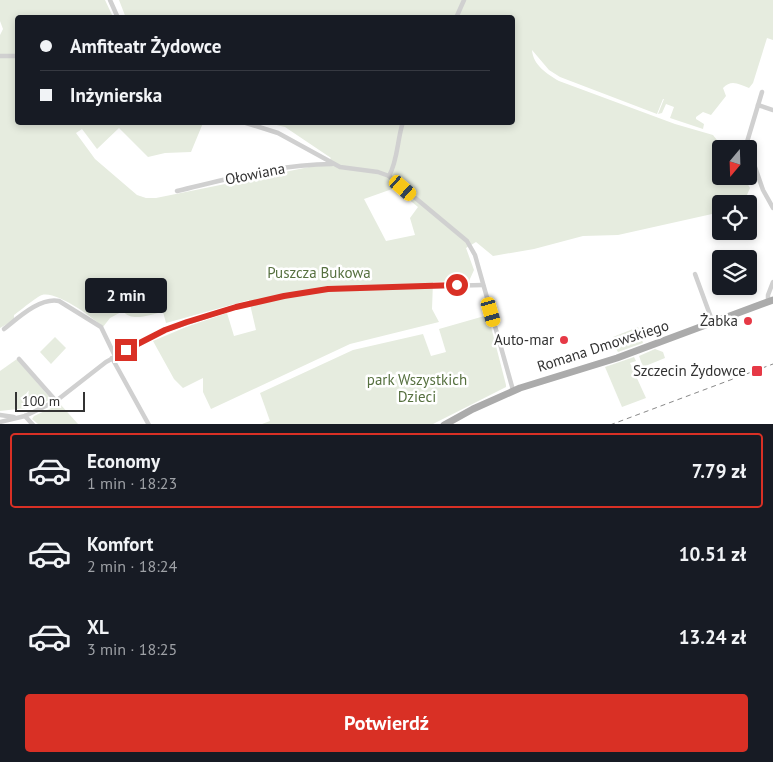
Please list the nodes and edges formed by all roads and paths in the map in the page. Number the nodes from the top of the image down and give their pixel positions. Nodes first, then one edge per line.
1 (110, 0) edge
2 (464, 0) edge
3 (117, 15) edge
4 (457, 15) edge
5 (0, 56) edge
6 (15, 56) edge
7 (762, 92) dead end
8 (758, 105) junction
9 (773, 110) edge
10 (253, 125) edge
11 (402, 125) edge
12 (748, 140) edge
13 (334, 164) junction
14 (389, 176) junction
15 (758, 176) edge
16 (178, 191) dead end
17 (773, 208) edge
18 (695, 274) dead end
19 (773, 282) edge
20 (483, 285) junction
21 (770, 301) edge
22 (713, 323) junction
23 (4, 329) dead end
24 (113, 357) junction
25 (19, 359) dead end
26 (513, 390) junction
27 (56, 401) junction
28 (0, 415) edge
29 (25, 416) junction
30 (0, 422) edge
31 (33, 424) edge
32 (149, 424) edge
33 (444, 424) edge

1 - 3 street
2 - 4 street
5 - 6 street
7 - 8 street
8 - 9 street
8 - 12 street
10 - 13 street
11 - 14 street
13 - 14 street
13 - 16 street, Ołowiana
14 - 20 street
15 - 17 street
18 - 22 street
19 - 21 street
20 - 24 street
20 - 26 street
21 - 22 main road, Romana Dmowskiego
22 - 26 main road, Romana Dmowskiego
23 - 24 street
24 - 27 street
24 - 32 street
25 - 27 street
26 - 33 main road, Romana Dmowskiego
27 - 29 street
28 - 29 street
29 - 30 street
29 - 31 street

